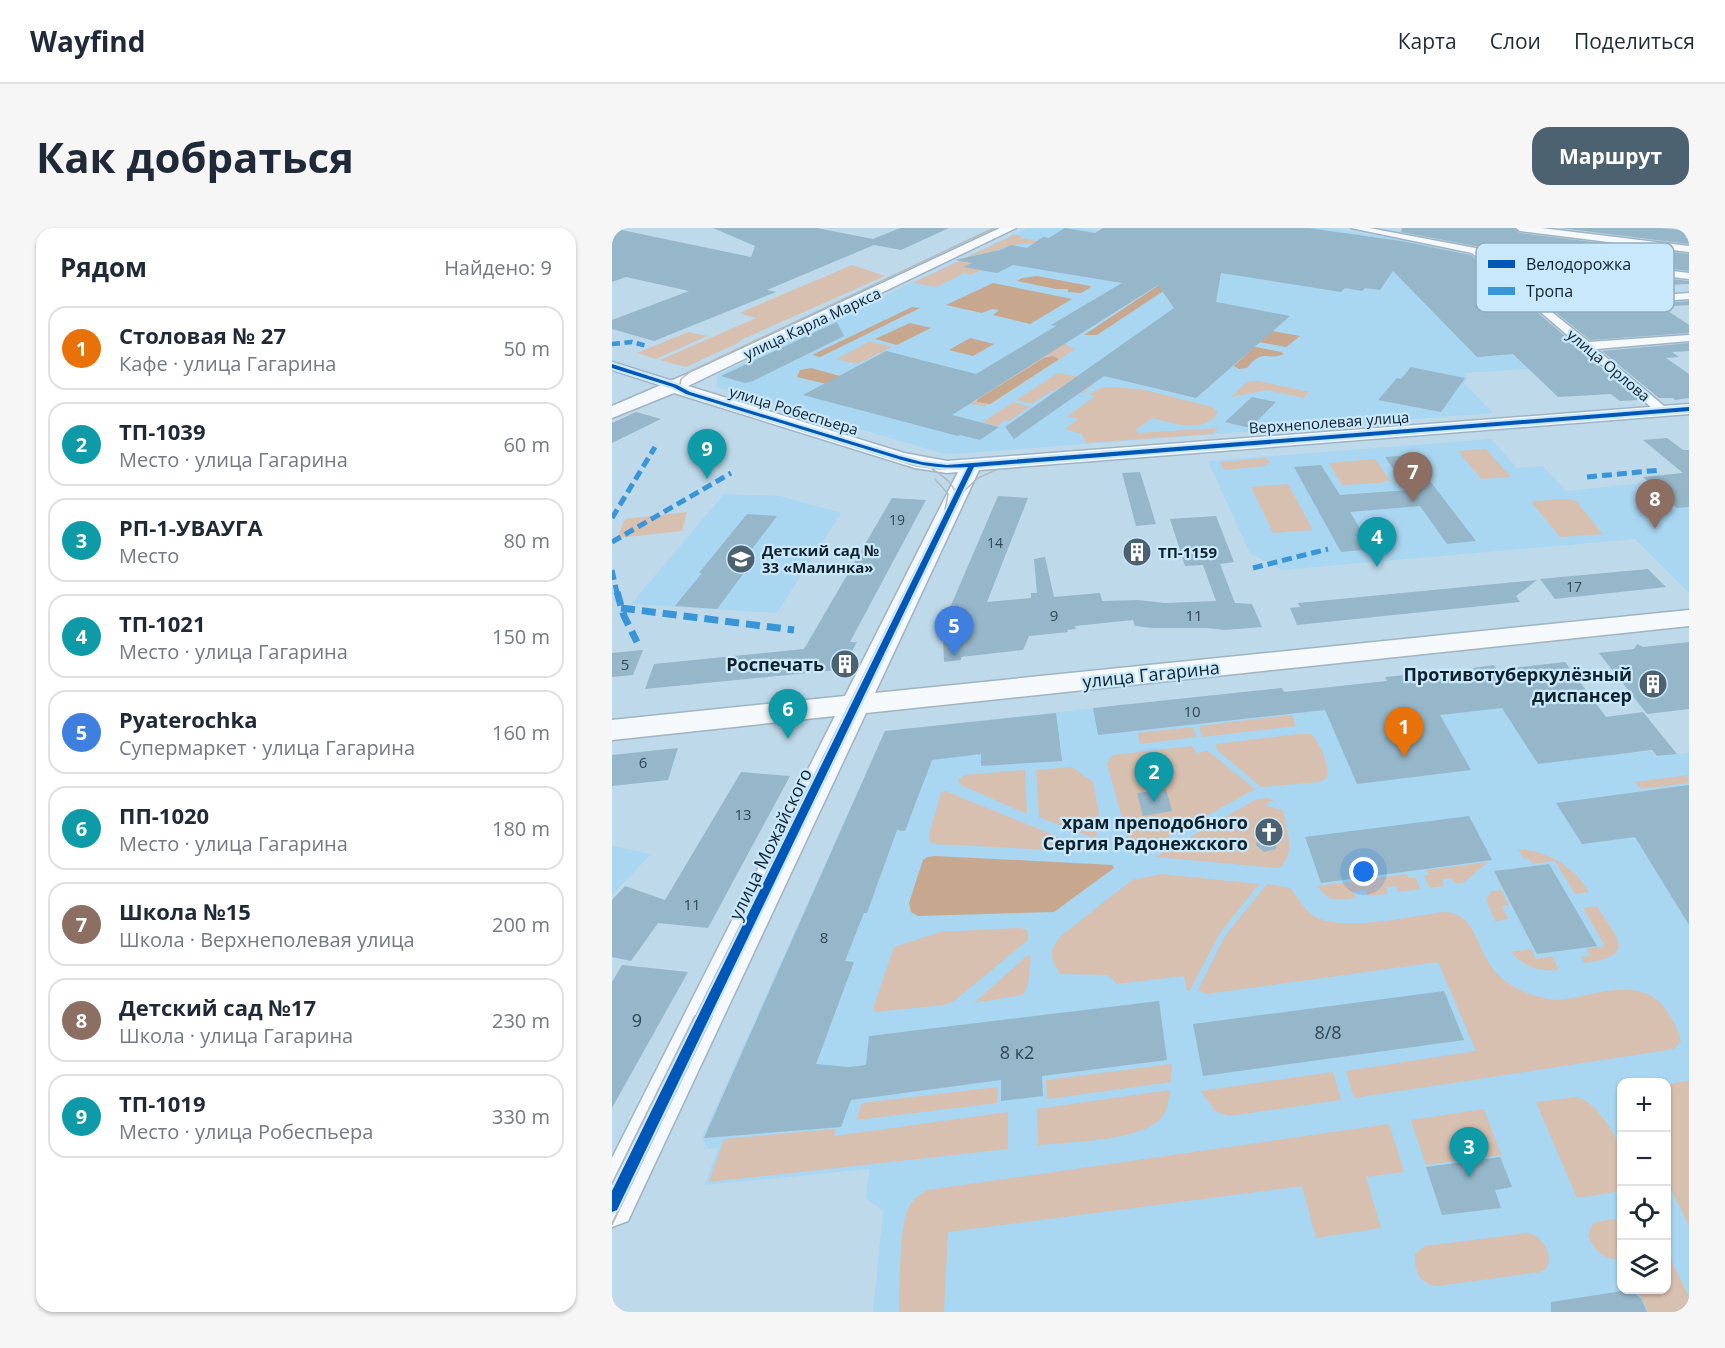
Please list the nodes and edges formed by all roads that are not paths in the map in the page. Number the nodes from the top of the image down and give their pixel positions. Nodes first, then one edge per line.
1 (1010, 228) edge
2 (1355, 228) edge
3 (1405, 228) edge
4 (1520, 228) edge
5 (1394, 234) junction
6 (1641, 243) edge
7 (1674, 247) edge
8 (1689, 249) edge
9 (1475, 250) edge
10 (1674, 274) edge
11 (1689, 276) edge
12 (1689, 296) edge
13 (1674, 297) edge
14 (1545, 312) edge
15 (1689, 338) edge
16 (1586, 346) junction
17 (612, 366) edge
18 (675, 386) junction
19 (1689, 409) edge
20 (1664, 411) junction
21 (612, 413) edge
22 (1684, 428) dead end
23 (972, 465) junction
24 (1689, 618) edge
25 (856, 705) junction
26 (612, 730) edge
27 (612, 1205) edge

1 - 18 street, улица Карла Маркса
2 - 5 street
3 - 5 street
4 - 6 street
5 - 9 street
7 - 8 street
10 - 11 street
12 - 13 street
14 - 16 street, улица Орлова
15 - 16 street
16 - 20 street, улица Орлова
17 - 18 street, улица Робеспьера
18 - 21 street, улица Карла Маркса
18 - 23 street, улица Робеспьера
19 - 20 street, Верхнеполевая улица
20 - 22 street, улица Орлова
20 - 23 street, Верхнеполевая улица
23 - 25 street, улица Можайского
24 - 25 street, улица Гагарина
25 - 26 street, улица Гагарина
25 - 27 street, улица Можайского

